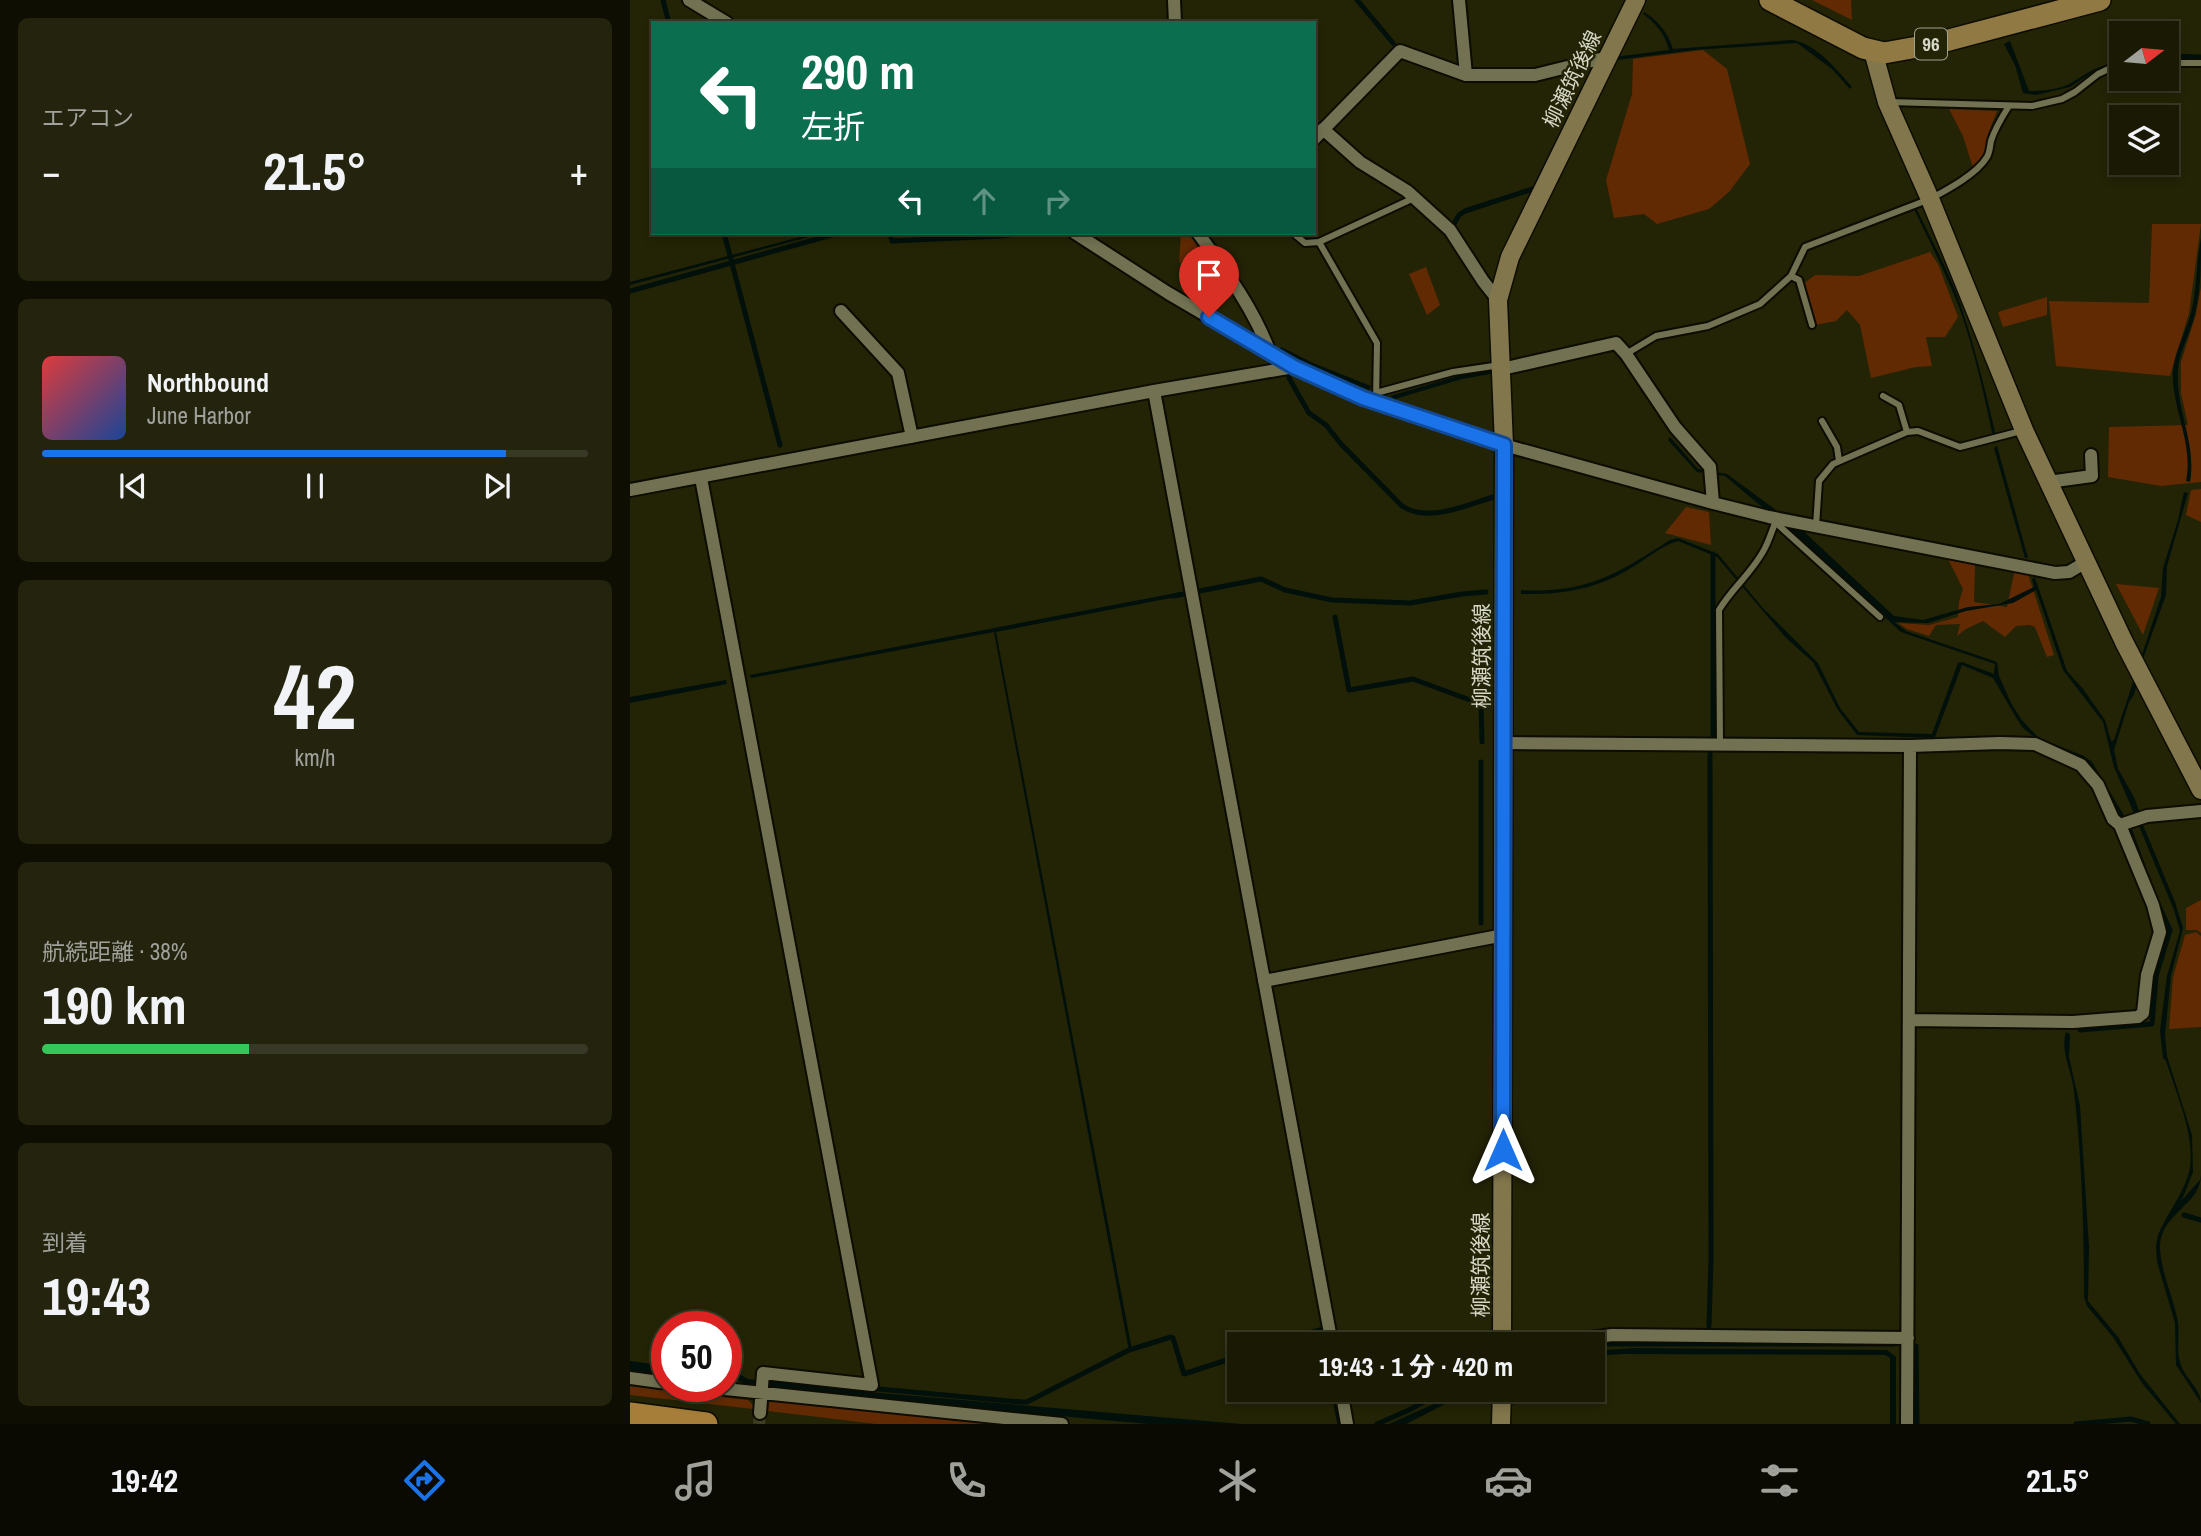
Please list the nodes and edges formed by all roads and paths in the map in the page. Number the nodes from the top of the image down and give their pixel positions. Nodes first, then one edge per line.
1 (689, 0) edge
2 (1174, 0) edge
3 (1459, 0) edge
4 (1636, 0) edge
5 (1770, 0) edge
6 (2100, 0) edge
7 (724, 21) edge
8 (1175, 21) edge
9 (1873, 51) junction
10 (1608, 57) junction
11 (2179, 63) edge
12 (2201, 63) edge
13 (2109, 69) edge
14 (1466, 75) junction
15 (1887, 102) junction
16 (2009, 106) junction
17 (1319, 134) edge
18 (1415, 198) junction
19 (1930, 199) junction
20 (1078, 235) edge
21 (1199, 235) edge
22 (1295, 235) edge
23 (1319, 242) junction
24 (1791, 276) junction
25 (1498, 300) junction
26 (841, 311) dead end
27 (1812, 326) dead end
28 (1270, 353) junction
29 (1626, 354) junction
30 (1294, 367) junction
31 (1502, 367) junction
32 (1154, 391) junction
33 (1883, 396) dead end
34 (1376, 398) junction
35 (1822, 421) dead end
36 (2024, 430) junction
37 (1907, 432) junction
38 (912, 437) junction
39 (1504, 445) junction
40 (2091, 455) dead end
41 (1839, 461) junction
42 (701, 478) junction
43 (2048, 482) junction
44 (630, 490) edge
45 (1713, 503) junction
46 (1772, 520) junction
47 (1816, 526) junction
48 (2086, 562) junction
49 (1880, 617) dead end
50 (1504, 743) junction
51 (1720, 745) junction
52 (1910, 746) junction
53 (2201, 790) edge
54 (2201, 811) edge
55 (2120, 825) junction
56 (1504, 935) junction
57 (1264, 981) junction
58 (1909, 1020) junction
59 (1330, 1332) edge
60 (1502, 1332) edge
61 (1605, 1336) edge
62 (1908, 1338) junction
63 (630, 1378) edge
64 (651, 1380) edge
65 (742, 1392) edge
66 (762, 1394) junction
67 (1343, 1402) edge
68 (1501, 1402) edge
69 (760, 1413) tunnel mouth
70 (630, 1414) edge
71 (706, 1424) edge
72 (1062, 1424) edge
73 (1347, 1424) edge
74 (1501, 1424) edge
75 (1907, 1424) edge

1 - 7 street
2 - 8 street
3 - 14 street
4 - 10 main road, 柳瀬筑後線
5 - 9 main road
6 - 9 main road, 96
9 - 15 main road
10 - 14 street
10 - 25 main road, 柳瀬筑後線
11 - 12 lane
13 - 16 lane
14 - 17 street
15 - 16 lane
15 - 19 main road
16 - 19 lane
17 - 18 street
18 - 23 lane
18 - 25 street
19 - 24 lane
19 - 36 main road
20 - 28 street
21 - 28 street
22 - 23 lane
23 - 34 lane
24 - 27 lane
24 - 29 lane
25 - 31 main road, 柳瀬筑後線
26 - 38 street
28 - 30 street
29 - 31 street
29 - 45 street
30 - 32 street
30 - 34 street
31 - 34 lane
31 - 39 main road, 柳瀬筑後線
32 - 38 street
32 - 57 street
33 - 37 lane
34 - 39 street
35 - 41 lane
36 - 37 lane
36 - 43 main road
37 - 41 lane
38 - 42 street
39 - 45 street
39 - 50 main road, 柳瀬筑後線
40 - 43 street
41 - 47 lane
42 - 44 street
42 - 66 street
43 - 48 main road
45 - 46 street
46 - 47 street
46 - 49 lane
46 - 51 lane
47 - 48 street
48 - 53 main road
50 - 51 street
50 - 56 main road, 柳瀬筑後線
51 - 52 street
52 - 55 street
52 - 58 street
54 - 55 street
55 - 58 street
56 - 57 street
56 - 60 main road, 柳瀬筑後線
57 - 59 street
58 - 62 street
61 - 62 street
62 - 75 street
63 - 64 street
65 - 66 street
66 - 69 street
66 - 72 street
67 - 73 street
68 - 74 main road
70 - 71 highway

